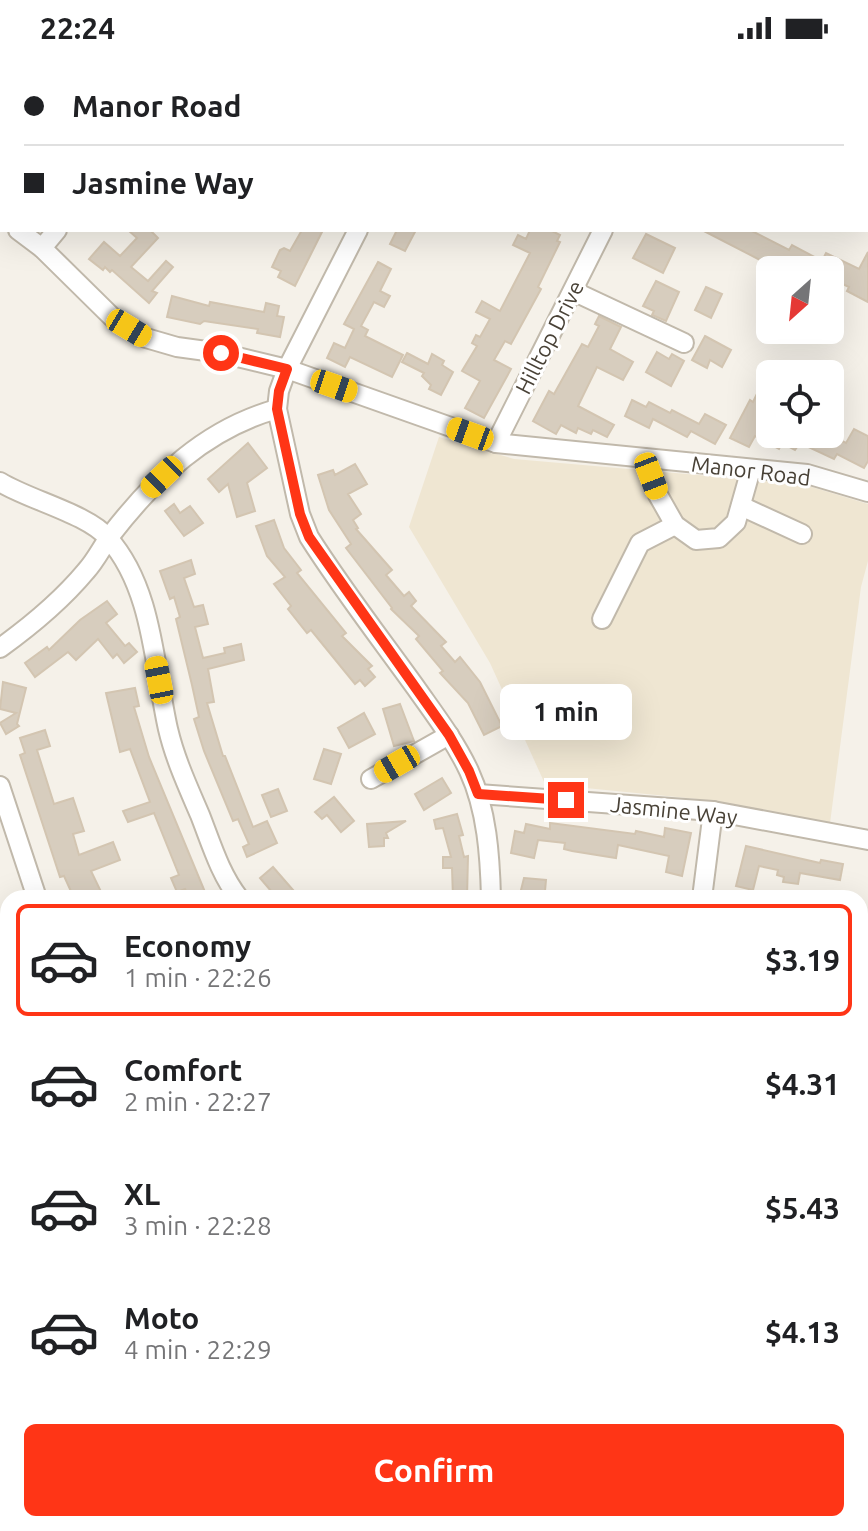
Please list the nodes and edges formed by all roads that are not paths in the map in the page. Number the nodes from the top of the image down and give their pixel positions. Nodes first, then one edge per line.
1 (21, 232) edge
2 (55, 232) edge
3 (357, 232) edge
4 (602, 232) edge
5 (42, 248) junction
6 (573, 291) junction
7 (684, 343) dead end
8 (287, 369) junction
9 (277, 409) junction
10 (496, 443) junction
11 (644, 458) junction
12 (751, 469) junction
13 (0, 482) edge
14 (868, 492) edge
15 (741, 506) junction
16 (675, 525) junction
17 (802, 534) dead end
18 (109, 538) junction
19 (602, 619) dead end
20 (0, 648) edge
21 (449, 735) junction
22 (371, 779) dead end
23 (0, 786) edge
24 (478, 794) junction
25 (713, 811) junction
26 (868, 840) edge
27 (34, 890) edge
28 (234, 890) edge
29 (491, 890) edge
30 (703, 890) edge

1 - 5 street, Manor Road
2 - 5 street
3 - 8 street
4 - 6 street, Hilltop Drive
5 - 8 street, Manor Road
6 - 7 street
6 - 10 street, Hilltop Drive
8 - 9 street
8 - 10 street, Manor Road
9 - 18 street
9 - 21 street
10 - 11 street, Manor Road
11 - 12 street, Manor Road
11 - 16 street
12 - 14 street, Manor Road
12 - 15 street
13 - 18 street
15 - 16 street
15 - 17 street
16 - 19 street
18 - 20 street
18 - 28 street
21 - 22 street
21 - 24 street
23 - 27 street
24 - 25 street, Jasmine Way
24 - 29 street
25 - 26 street, Jasmine Way
25 - 30 street

